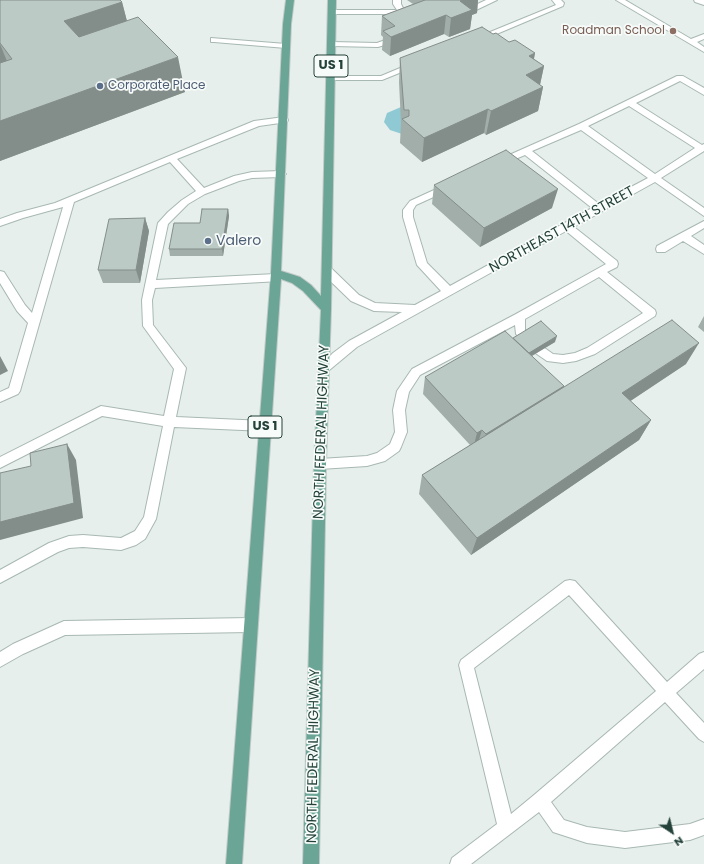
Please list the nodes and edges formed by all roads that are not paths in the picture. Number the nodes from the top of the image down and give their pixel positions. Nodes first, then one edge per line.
1 (290, 0) edge
2 (332, 0) edge
3 (397, 0) edge
4 (493, 0) edge
5 (556, 0) edge
6 (620, 0) edge
7 (698, 0) edge
8 (704, 3) edge
9 (471, 9) edge
10 (413, 10) edge
11 (332, 12) junction
12 (403, 14) junction
13 (704, 36) edge
14 (214, 40) dead end
15 (388, 41) edge
16 (472, 41) edge
17 (691, 42) junction
18 (332, 44) junction
19 (286, 46) junction
20 (704, 50) edge
21 (421, 62) edge
22 (331, 78) junction
23 (704, 92) edge
24 (630, 102) junction
25 (284, 120) junction
26 (582, 126) junction
27 (703, 148) edge
28 (526, 151) junction
29 (170, 158) junction
30 (490, 167) edge
31 (281, 174) junction
32 (655, 178) junction
33 (455, 183) edge
34 (202, 192) junction
35 (70, 200) junction
36 (599, 209) junction
37 (704, 213) edge
38 (0, 223) edge
39 (704, 224) edge
40 (567, 227) junction
41 (684, 236) junction
42 (661, 249) dead end
43 (704, 250) edge
44 (327, 271) junction
45 (600, 272) junction
46 (0, 275) edge
47 (276, 275) junction
48 (150, 284) junction
49 (449, 292) junction
50 (326, 309) junction
51 (417, 309) junction
52 (520, 317) junction
53 (34, 321) junction
54 (323, 369) junction
55 (0, 397) edge
56 (169, 422) junction
57 (265, 426) junction
58 (0, 463) edge
59 (320, 464) junction
60 (0, 577) edge
61 (251, 625) junction
62 (704, 659) edge
63 (0, 660) edge
64 (666, 692) junction
65 (704, 734) edge
66 (540, 801) junction
67 (506, 827) junction
68 (704, 827) edge
69 (234, 864) edge
70 (312, 864) edge
71 (458, 864) edge

1 - 19 main road, US 1
2 - 11 main road, NORTH FEDERAL HIGHWAY / US 1
3 - 12 street
4 - 9 street
5 - 16 street
6 - 17 street
7 - 8 street
10 - 12 street
11 - 12 street
11 - 18 main road, NORTH FEDERAL HIGHWAY / US 1
13 - 17 street
14 - 19 street
15 - 18 street
17 - 20 street
18 - 22 main road, NORTH FEDERAL HIGHWAY / US 1
19 - 25 main road, US 1
21 - 22 street
22 - 44 main road, NORTH FEDERAL HIGHWAY / US 1
23 - 24 street
24 - 26 street
24 - 27 street
25 - 29 street
25 - 31 main road, US 1
26 - 28 street
26 - 32 street
27 - 32 street, NORTHEAST 14TH STREET
28 - 30 street
28 - 36 street
29 - 34 street
29 - 35 street
31 - 34 street
31 - 47 main road, US 1
32 - 36 street, NORTHEAST 14TH STREET
32 - 37 street
33 - 49 street
34 - 48 street
35 - 38 street
35 - 53 street
36 - 40 street, NORTHEAST 14TH STREET
39 - 41 street
40 - 45 street
40 - 49 street, NORTHEAST 14TH STREET
41 - 42 street
41 - 43 street
44 - 50 main road, NORTH FEDERAL HIGHWAY / US 1
44 - 51 street
45 - 52 street
45 - 52 street
46 - 53 street
47 - 48 street
47 - 50 main road
47 - 57 main road, US 1
48 - 56 street
49 - 51 street, NORTHEAST 14TH STREET
50 - 54 main road, NORTH FEDERAL HIGHWAY / US 1
51 - 54 street, NORTHEAST 14TH STREET
52 - 59 street
53 - 55 street
54 - 59 main road, NORTH FEDERAL HIGHWAY / US 1
56 - 57 street
56 - 58 street
56 - 60 street
57 - 61 main road, US 1
59 - 70 main road, NORTH FEDERAL HIGHWAY / US 1
61 - 63 street
61 - 69 main road, US 1
62 - 64 street
64 - 65 street
64 - 66 street
64 - 67 street
66 - 67 street
66 - 68 street
67 - 71 street

